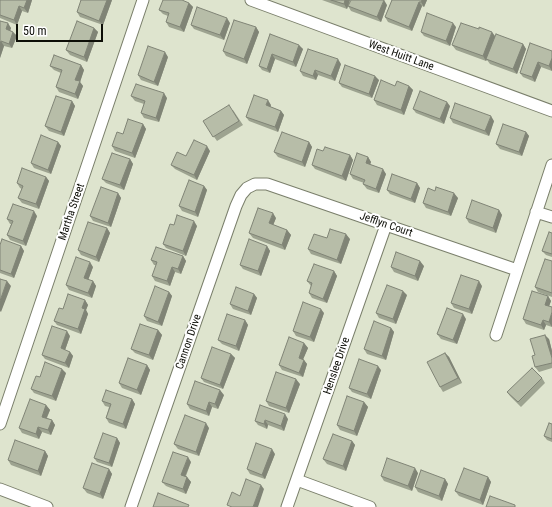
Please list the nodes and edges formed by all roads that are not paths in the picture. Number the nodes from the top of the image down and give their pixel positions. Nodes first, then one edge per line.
1 (144, 0) edge
2 (251, 0) edge
3 (552, 111) edge
4 (552, 165) edge
5 (255, 184) joint
6 (536, 212) junction
7 (552, 217) edge
8 (386, 225) junction
9 (517, 270) junction
10 (496, 335) dead end
11 (0, 424) edge
12 (297, 480) junction
13 (0, 489) edge
14 (47, 507) edge
15 (132, 507) edge
16 (287, 507) edge
17 (370, 507) edge

1 - 11 street, Martha Street
2 - 3 street, West Huitt Lane
4 - 6 street
5 - 8 street, Jefflyn Court
5 - 15 street, Cannon Drive
6 - 7 street
6 - 9 street
8 - 9 street, Jefflyn Court
8 - 12 street, Henslee Drive
9 - 10 street
12 - 16 street, Henslee Drive
12 - 17 street
13 - 14 street

